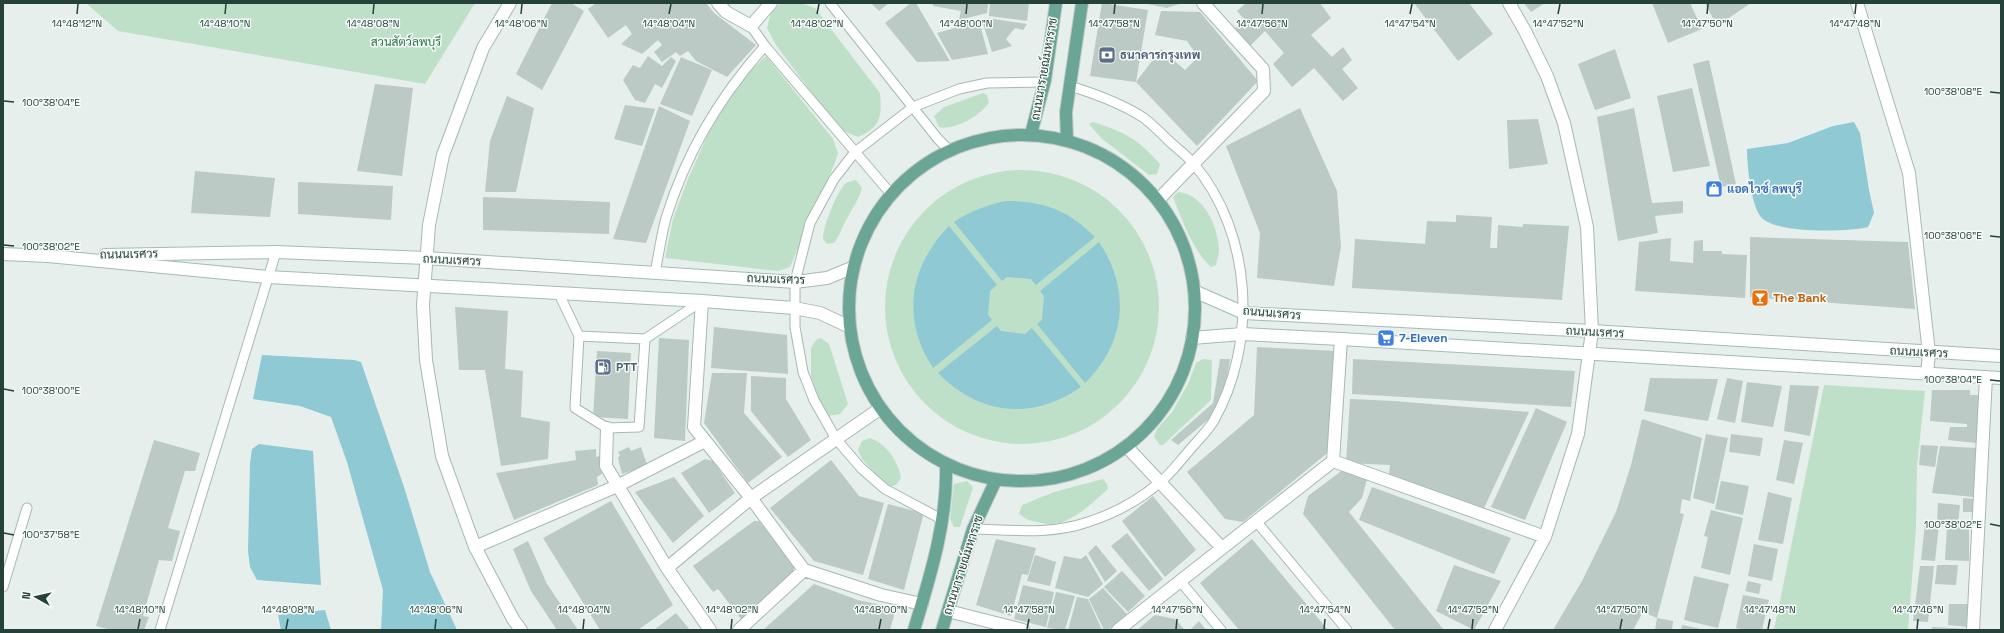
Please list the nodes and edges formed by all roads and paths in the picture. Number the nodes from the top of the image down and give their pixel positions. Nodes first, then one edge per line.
1 (510, 3) edge
2 (718, 3) edge
3 (771, 3) edge
4 (830, 3) edge
5 (1056, 3) edge
6 (1082, 3) edge
7 (1203, 3) edge
8 (1509, 3) edge
9 (1857, 3) edge
10 (751, 26) junction
11 (765, 46) junction
12 (1044, 82) junction
13 (1070, 86) junction
14 (913, 107) junction
15 (1032, 134) junction
16 (1067, 140) junction
17 (949, 150) junction
18 (855, 152) junction
19 (1193, 163) junction
20 (891, 194) junction
21 (1158, 200) junction
22 (276, 252) junction
23 (3, 254) edge
24 (48, 256) junction
25 (426, 258) junction
26 (854, 267) junction
27 (655, 272) junction
28 (268, 278) junction
29 (795, 282) junction
30 (424, 287) junction
31 (1194, 291) junction
32 (559, 294) junction
33 (702, 301) junction
34 (794, 308) junction
35 (1244, 313) junction
36 (850, 327) junction
37 (1592, 331) junction
38 (1242, 334) junction
39 (579, 336) junction
40 (645, 338) junction
41 (1192, 338) junction
42 (1341, 339) junction
43 (1590, 352) junction
44 (1929, 353) junction
45 (2001, 356) edge
46 (1927, 374) junction
47 (1986, 377) junction
48 (2001, 378) edge
49 (881, 408) junction
50 (607, 428) junction
51 (836, 439) junction
52 (705, 441) junction
53 (1126, 446) junction
54 (1333, 461) junction
55 (946, 464) junction
56 (996, 480) junction
57 (1160, 483) junction
58 (617, 486) junction
59 (751, 498) junction
60 (27, 508) dead end
61 (943, 520) junction
62 (1256, 521) junction
63 (973, 529) junction
64 (1545, 537) junction
65 (475, 547) junction
66 (1222, 548) junction
67 (667, 568) junction
68 (804, 570) junction
69 (1181, 582) junction
70 (3, 587) edge
71 (922, 604) junction
72 (948, 611) junction
73 (160, 630) edge
74 (521, 630) edge
75 (710, 630) edge
76 (739, 630) edge
77 (914, 630) edge
78 (942, 630) edge
79 (1023, 630) edge
80 (1118, 630) edge
81 (1221, 630) edge
82 (1347, 630) edge
83 (1494, 630) edge
84 (1973, 630) edge

1 - 25 street
2 - 10 street
3 - 10 street
4 - 14 lane
5 - 12 main road, ถนนนารายณ์มหาราช
6 - 13 main road
7 - 19 street
8 - 37 street
9 - 44 street
10 - 11 lane
11 - 18 lane
11 - 27 lane
12 - 14 lane
12 - 15 main road, ถนนนารายณ์มหาราช
13 - 16 main road
13 - 19 lane
14 - 17 lane
14 - 18 lane
15 - 16 main road
15 - 17 main road
16 - 21 main road
17 - 20 main road
18 - 20 lane
18 - 29 lane
19 - 21 street
19 - 35 lane
20 - 26 main road
21 - 31 main road
22 - 24 street, ถนนนเรศวร
22 - 25 street, ถนนนเรศวร
22 - 28 lane
23 - 24 street, ถนนนเรศวร
24 - 28 street, ถนนนเรศวร
25 - 27 street, ถนนนเรศวร
25 - 30 street
26 - 29 street, ถนนนเรศวร
26 - 36 main road
27 - 29 street, ถนนนเรศวร
28 - 30 street, ถนนนเรศวร
28 - 73 lane
29 - 34 lane
30 - 32 street, ถนนนเรศวร
30 - 65 street
31 - 35 street, ถนนนเรศวร
31 - 41 main road
32 - 33 street, ถนนนเรศวร
32 - 39 lane
33 - 34 street, ถนนนเรศวร
33 - 40 lane
33 - 52 street
34 - 36 street, ถนนนเรศวร
34 - 51 lane
35 - 37 street, ถนนนเรศวร
35 - 38 lane
36 - 49 main road
37 - 43 street
37 - 44 street, ถนนนเรศวร
38 - 41 street, ถนนนเรศวร
38 - 42 street, ถนนนเรศวร
38 - 57 lane
39 - 40 lane
39 - 50 lane
40 - 50 lane
41 - 53 main road
42 - 43 street, ถนนนเรศวร
42 - 54 street
43 - 46 street, ถนนนเรศวร
43 - 64 street
44 - 45 street, ถนนนเรศวร
44 - 46 street
46 - 47 street, ถนนนเรศวร
47 - 48 street, ถนนนเรศวร
47 - 84 street
49 - 51 street
49 - 55 main road
50 - 58 street
51 - 59 street
51 - 61 lane
52 - 58 street
52 - 59 street
53 - 56 main road
53 - 57 street
54 - 62 street
54 - 64 street
55 - 56 main road
55 - 61 main road
56 - 63 main road, ถนนนารายณ์มหาราช
57 - 63 lane
57 - 66 street
58 - 65 street
58 - 67 street
59 - 67 street
59 - 68 street
60 - 70 lane
61 - 71 main road
62 - 66 street
62 - 82 lane
63 - 72 main road, ถนนนารายณ์มหาราช
64 - 83 street
65 - 74 street
66 - 69 street
67 - 75 street
68 - 71 street
68 - 76 street
69 - 80 street
69 - 81 lane
71 - 77 main road
72 - 78 main road, ถนนนารายณ์มหาราช
72 - 79 street

